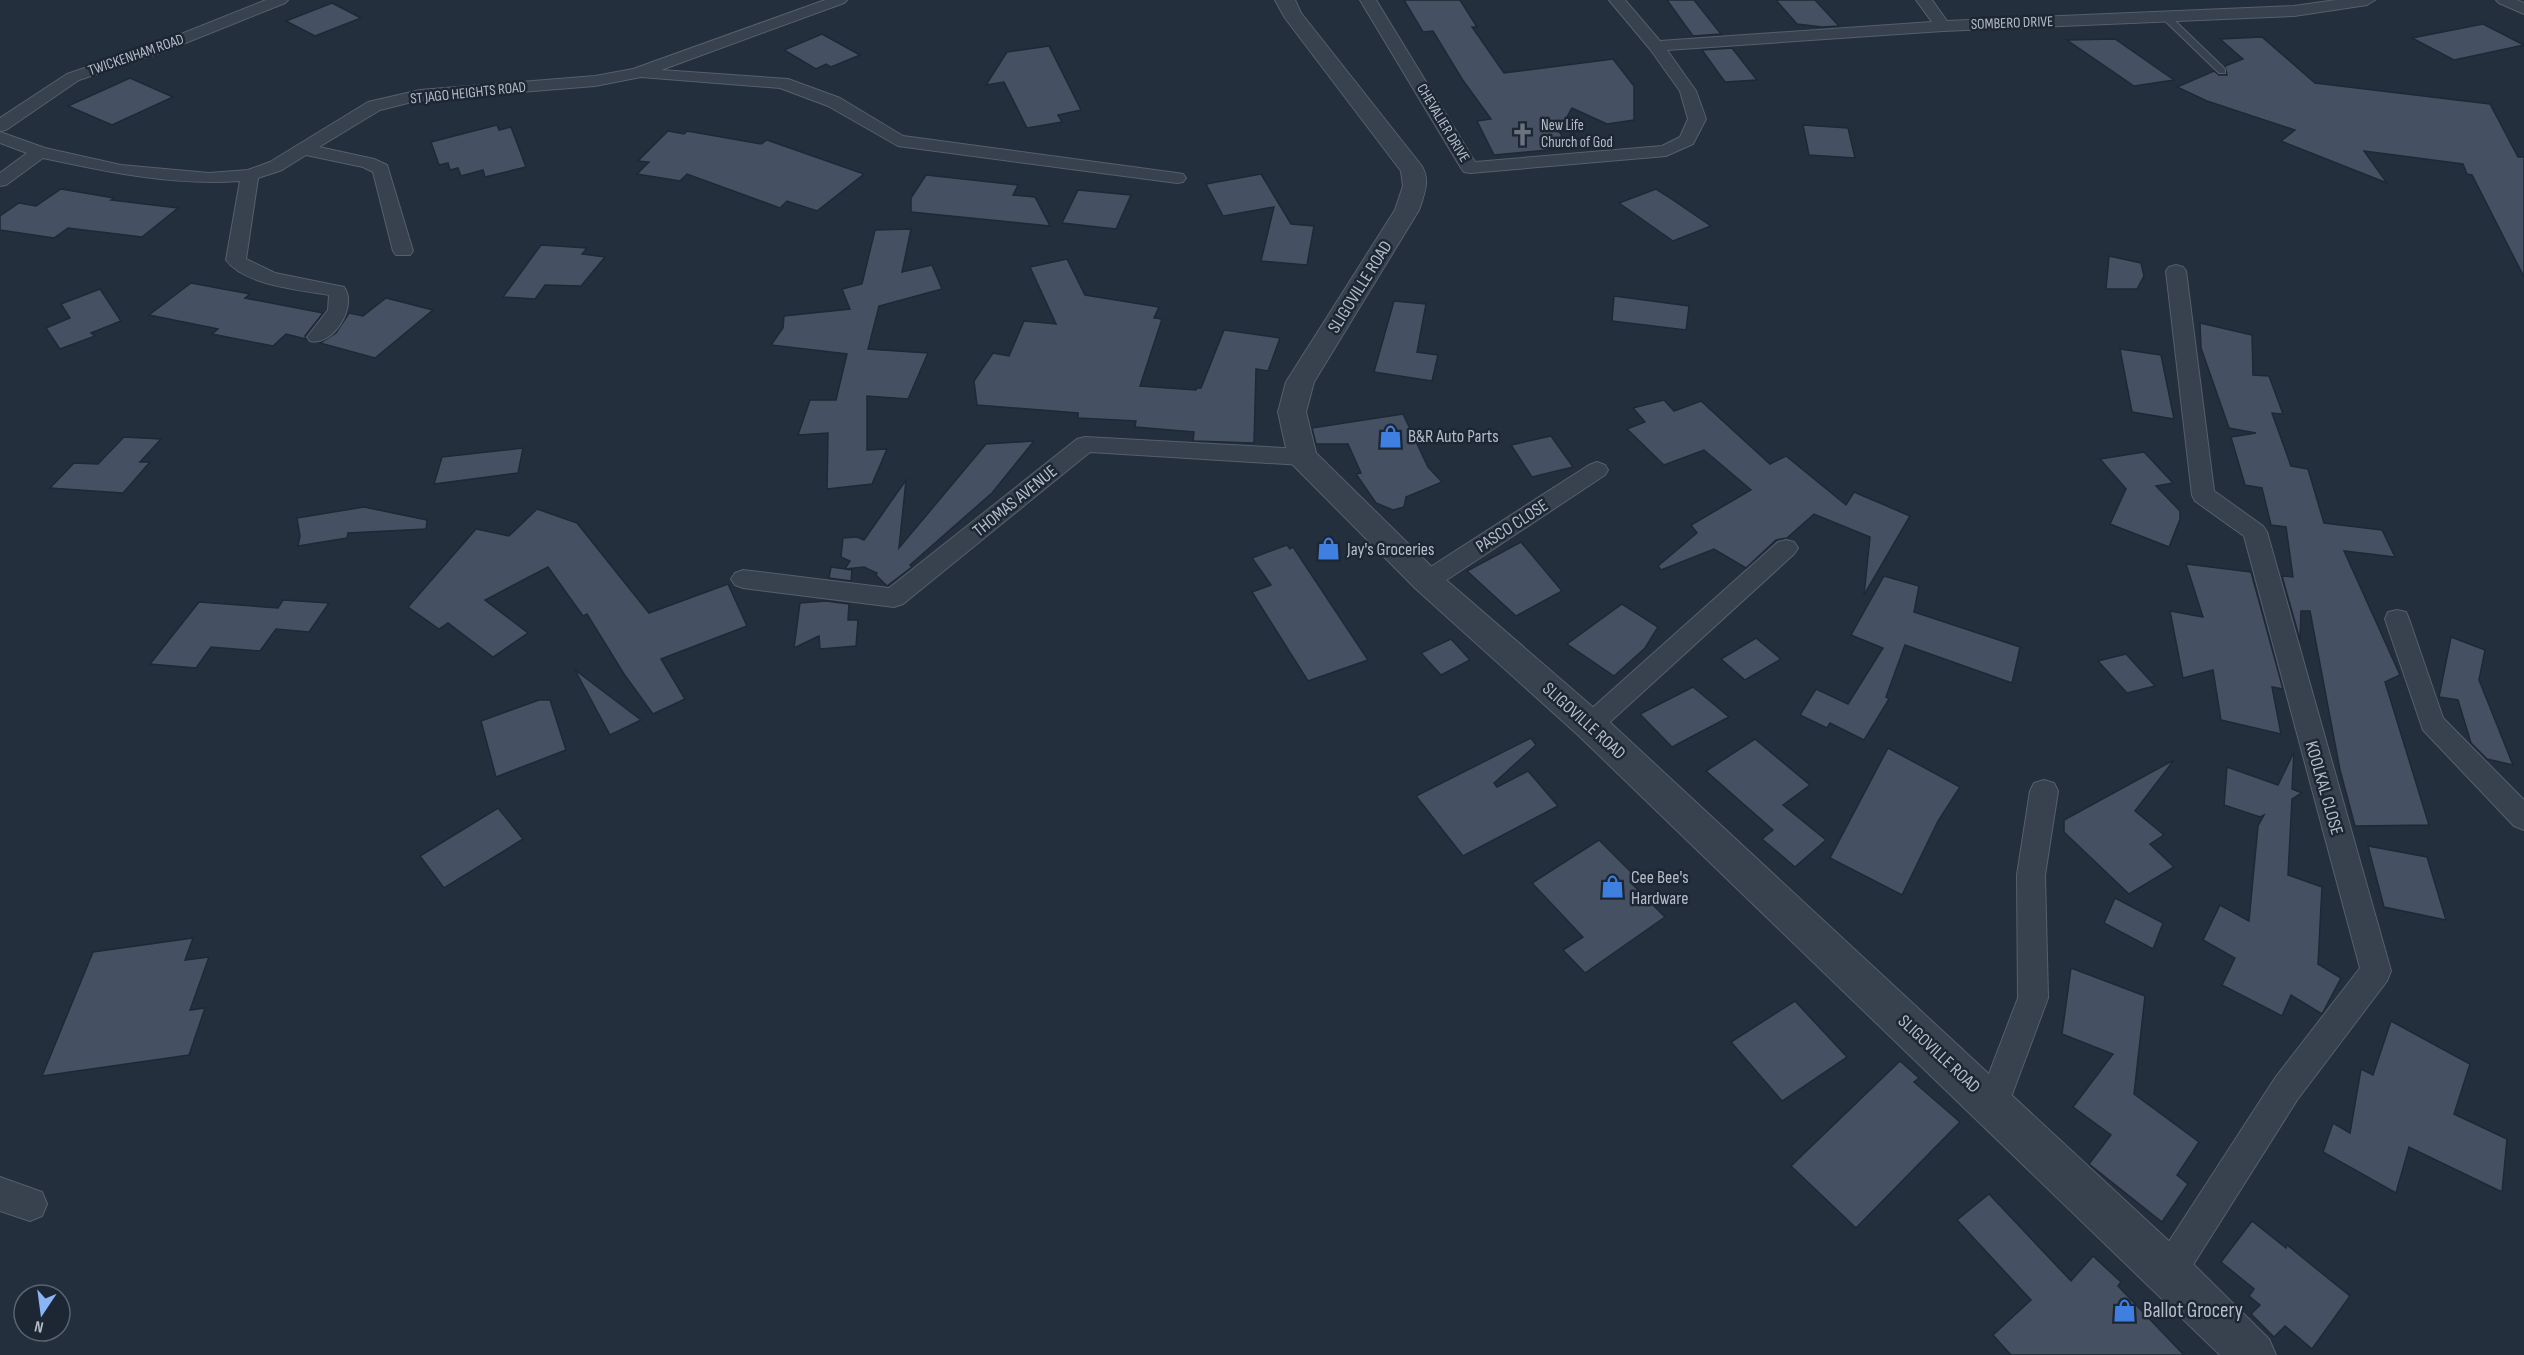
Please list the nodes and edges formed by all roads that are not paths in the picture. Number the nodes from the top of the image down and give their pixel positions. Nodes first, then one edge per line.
1 (280, 0) edge
2 (839, 0) edge
3 (1285, 0) edge
4 (1368, 0) edge
5 (1617, 0) edge
6 (1924, 0) edge
7 (2367, 0) edge
8 (2504, 0) edge
9 (2524, 9) edge
10 (2165, 16) junction
11 (1943, 26) junction
12 (1656, 46) junction
13 (2222, 70) dead end
14 (637, 73) junction
15 (0, 126) edge
16 (0, 137) edge
17 (306, 150) junction
18 (40, 152) junction
19 (250, 175) junction
20 (1177, 178) dead end
21 (0, 181) edge
22 (404, 251) dead end
23 (2176, 271) dead end
24 (317, 337) dead end
25 (1302, 457) junction
26 (1597, 470) dead end
27 (1786, 548) dead end
28 (743, 579) dead end
29 (1427, 581) junction
30 (2397, 619) dead end
31 (1590, 725) junction
32 (2044, 791) dead end
33 (2524, 818) edge
34 (1993, 1105) junction
35 (2169, 1272) junction
36 (2253, 1355) edge

1 - 15 street, TWICKENHAM ROAD
2 - 14 street, ST JAGO HEIGHTS ROAD
3 - 25 street, SLIGOVILLE ROAD
4 - 12 street, CHEVALIER DRIVE
5 - 12 street
6 - 11 street
7 - 10 street, SOMBERO DRIVE
8 - 9 street
10 - 11 street, SOMBERO DRIVE
10 - 13 lane
11 - 12 street, SOMBERO DRIVE
14 - 17 street, ST JAGO HEIGHTS ROAD
14 - 20 street
16 - 18 street, ST JAGO HEIGHTS ROAD
17 - 19 street, ST JAGO HEIGHTS ROAD
17 - 22 street
18 - 19 street, ST JAGO HEIGHTS ROAD
18 - 21 street
19 - 24 street
23 - 35 street, KOOLKAL CLOSE
25 - 28 street, THOMAS AVENUE
25 - 29 street, SLIGOVILLE ROAD
26 - 29 street, PASCO CLOSE
27 - 31 street
29 - 31 street, SLIGOVILLE ROAD
30 - 33 street
31 - 34 street, SLIGOVILLE ROAD
32 - 34 street
34 - 35 street, SLIGOVILLE ROAD
35 - 36 street, SLIGOVILLE ROAD

